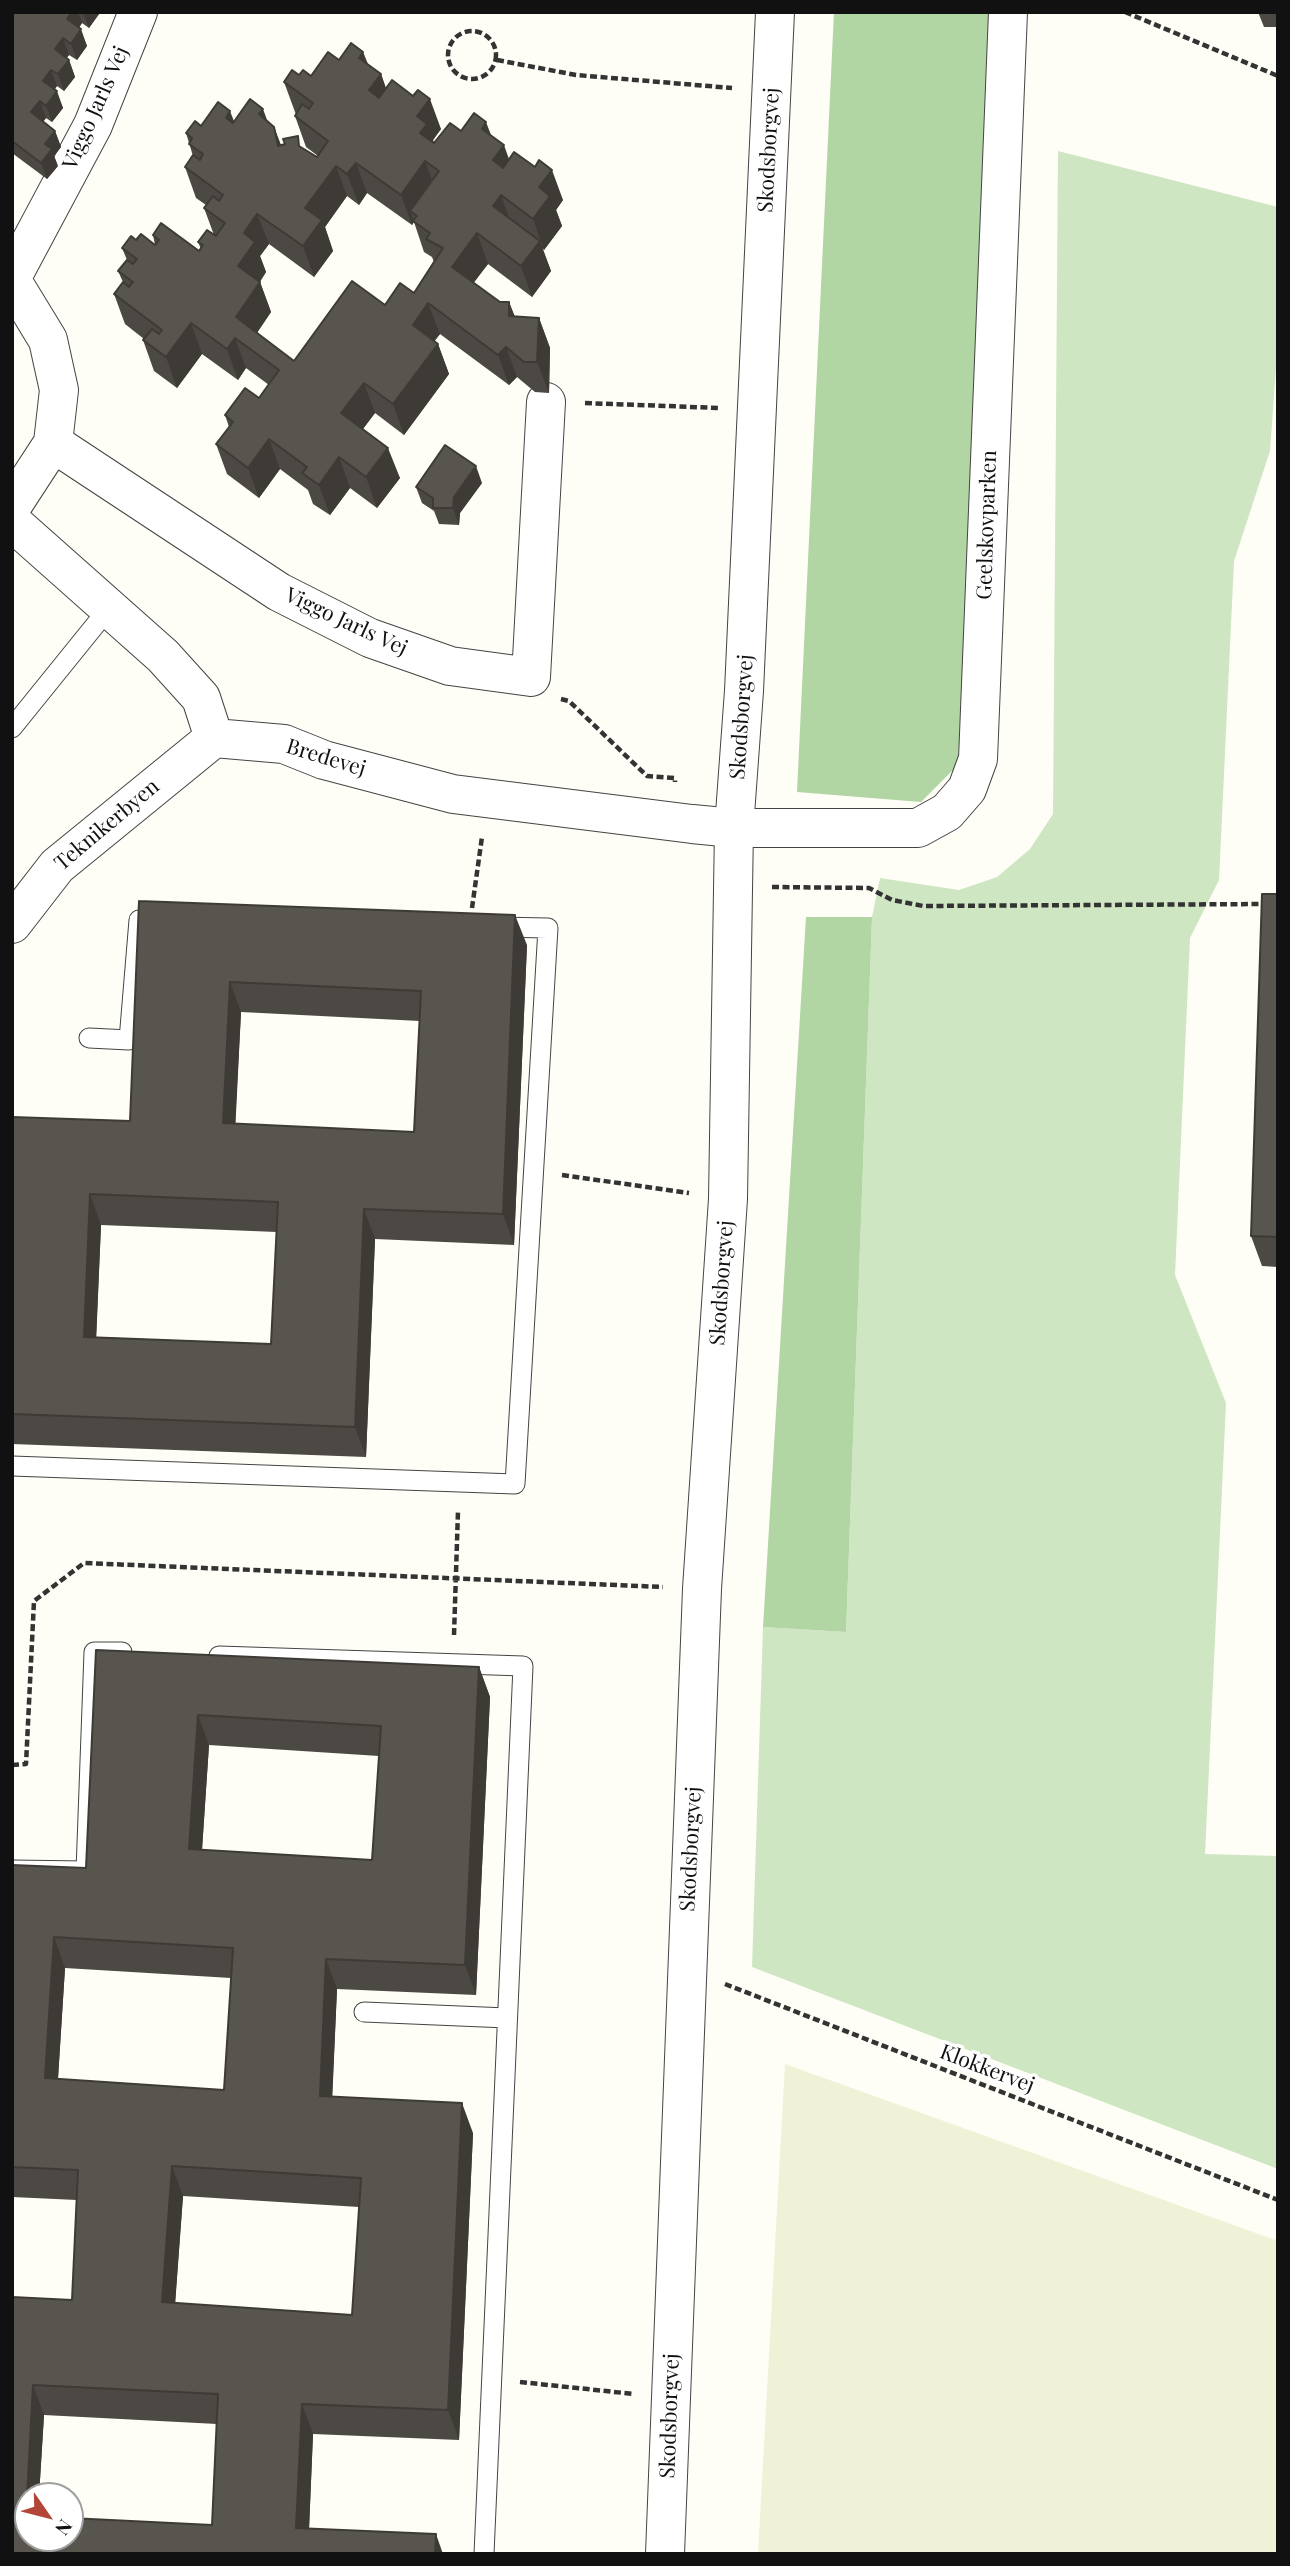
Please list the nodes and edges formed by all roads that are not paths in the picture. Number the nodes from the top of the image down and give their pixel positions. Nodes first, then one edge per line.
1 (138, 12) edge
2 (775, 12) edge
3 (1008, 12) edge
4 (12, 279) edge
5 (546, 402) road end
6 (53, 443) junction
7 (12, 506) edge
8 (12, 522) edge
9 (109, 608) junction
10 (12, 728) edge
11 (214, 738) junction
12 (734, 828) junction
13 (153, 919) edge
14 (12, 924) edge
15 (469, 926) edge
16 (89, 1038) dead end
17 (12, 1466) edge
18 (136, 1653) edge
19 (205, 1655) edge
20 (12, 1870) edge
21 (364, 2012) dead end
22 (507, 2018) junction
23 (484, 2554) edge
24 (665, 2554) edge

1 - 4 street, Viggo Jarls Vej
2 - 12 street, Skodsborgvej
3 - 12 street, Geelskovparken
4 - 6 street, Viggo Jarls Vej
5 - 6 street, Viggo Jarls Vej
6 - 7 street, Viggo Jarls Vej
8 - 9 street
9 - 10 lane
9 - 11 street
11 - 12 street, Bredevej
11 - 14 street, Teknikerbyen
12 - 24 street, Skodsborgvej
13 - 16 lane
15 - 17 lane
18 - 20 lane
19 - 22 lane
21 - 22 lane
22 - 23 lane

